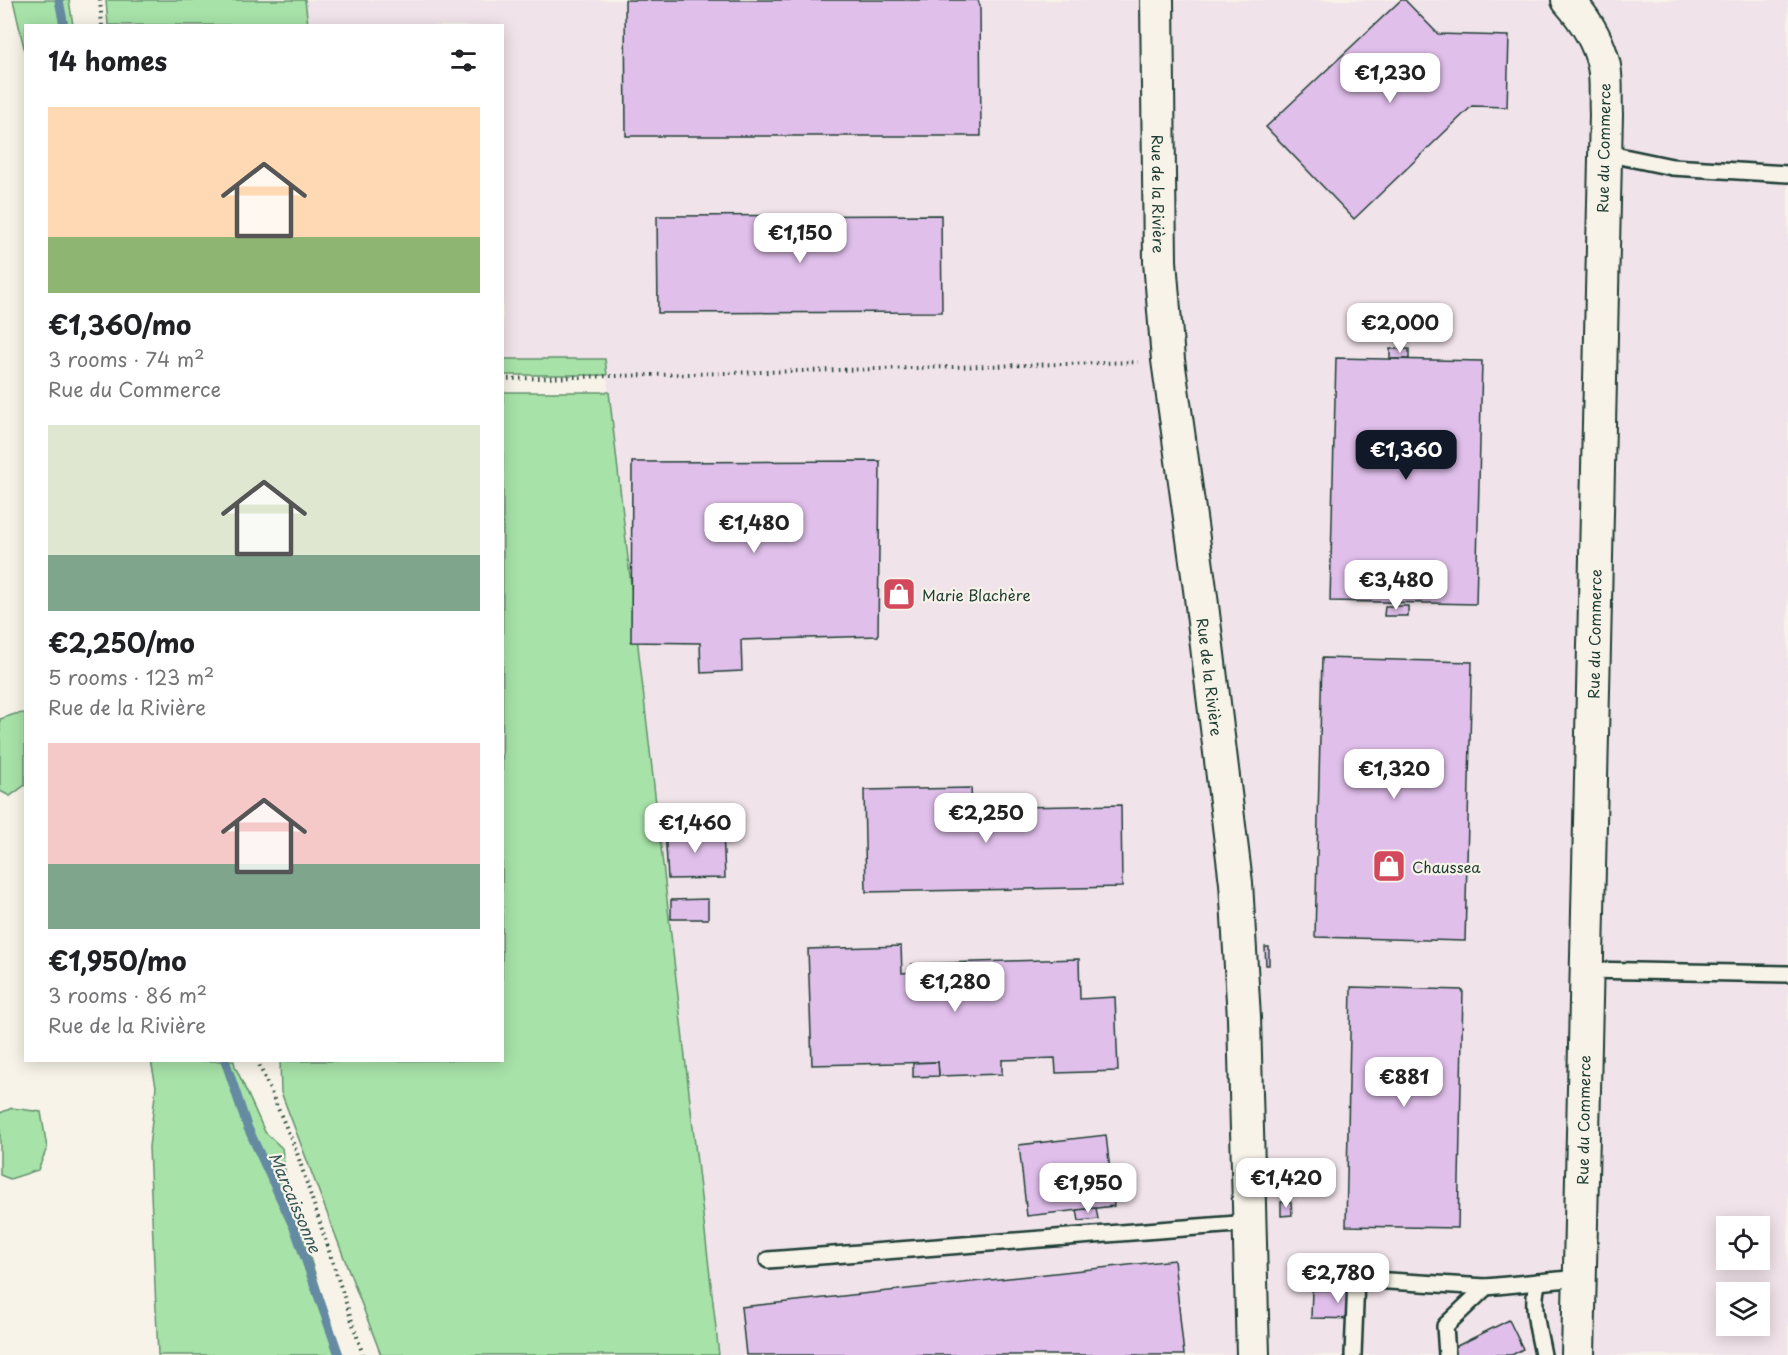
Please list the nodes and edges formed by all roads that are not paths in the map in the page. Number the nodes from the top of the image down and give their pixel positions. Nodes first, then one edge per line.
1 (1157, 0) edge
2 (1568, 0) edge
3 (1605, 153) junction
4 (1788, 174) edge
5 (1587, 970) junction
6 (1788, 974) edge
7 (1250, 1223) junction
8 (768, 1260) dead end
9 (1579, 1278) junction
10 (1538, 1282) junction
11 (1486, 1287) junction
12 (1253, 1355) edge
13 (1353, 1355) edge
14 (1447, 1355) edge
15 (1543, 1355) edge
16 (1578, 1355) edge
17 (1592, 1355) edge

1 - 7 street, Rue de la Rivière
2 - 3 street, Rue du Commerce
3 - 4 lane
3 - 5 street, Rue du Commerce
5 - 6 lane
5 - 9 street, Rue du Commerce
7 - 8 lane
7 - 12 street, Rue de la Rivière
9 - 10 lane
9 - 16 street, Rue du Commerce
9 - 17 street, Rue du Commerce
10 - 11 lane
10 - 15 lane
11 - 13 lane
11 - 14 lane

